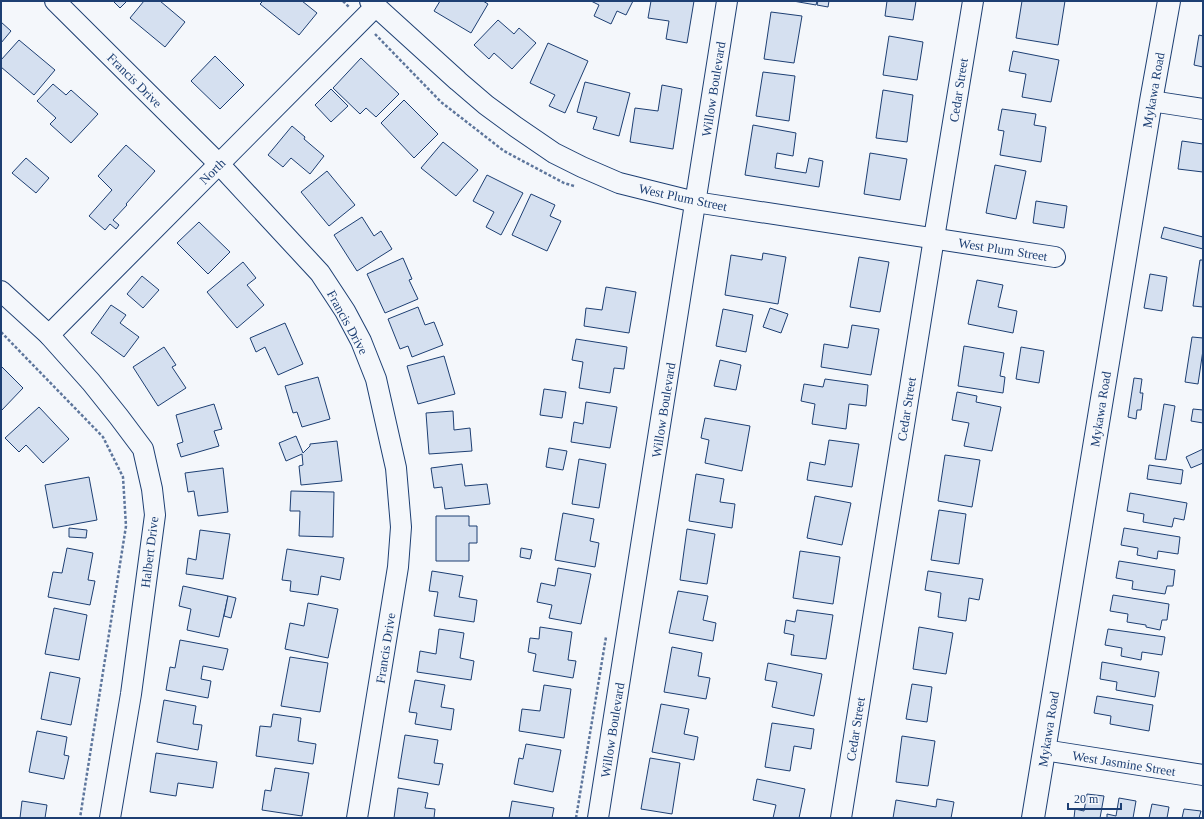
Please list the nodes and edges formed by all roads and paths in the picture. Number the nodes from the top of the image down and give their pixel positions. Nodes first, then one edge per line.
1 (55, 1) edge
2 (727, 1) edge
3 (973, 1) edge
4 (1169, 1) edge
5 (373, 4) edge
6 (362, 20) junction
7 (1151, 101) junction
8 (1203, 109) edge
9 (219, 164) junction
10 (579, 187) dead end
11 (696, 202) junction
12 (934, 238) junction
13 (1055, 257) dead end
14 (1, 291) edge
15 (1, 332) edge
16 (49, 335) junction
17 (607, 630) dead end
18 (1044, 750) junction
19 (1203, 775) edge
20 (80, 818) edge
21 (110, 818) edge
22 (357, 818) edge
23 (576, 818) edge
24 (598, 818) edge
25 (841, 818) edge
26 (1033, 818) edge

1 - 9 street, Francis Drive
2 - 11 street, Willow Boulevard
3 - 12 street, Cedar Street
4 - 7 main road, Mykawa Road
5 - 6 street, North
5 - 11 street, West Plum Street
6 - 9 street, North
6 - 10 path
7 - 8 street
7 - 18 main road, Mykawa Road
9 - 16 street, North
9 - 22 street, Francis Drive
11 - 12 street, West Plum Street
11 - 24 street, Willow Boulevard
12 - 13 street, West Plum Street
12 - 25 street, Cedar Street
14 - 16 street, Halbert Drive
15 - 20 path
16 - 21 street, Halbert Drive
17 - 23 path
18 - 19 street, West Jasmine Street
18 - 26 main road, Mykawa Road

